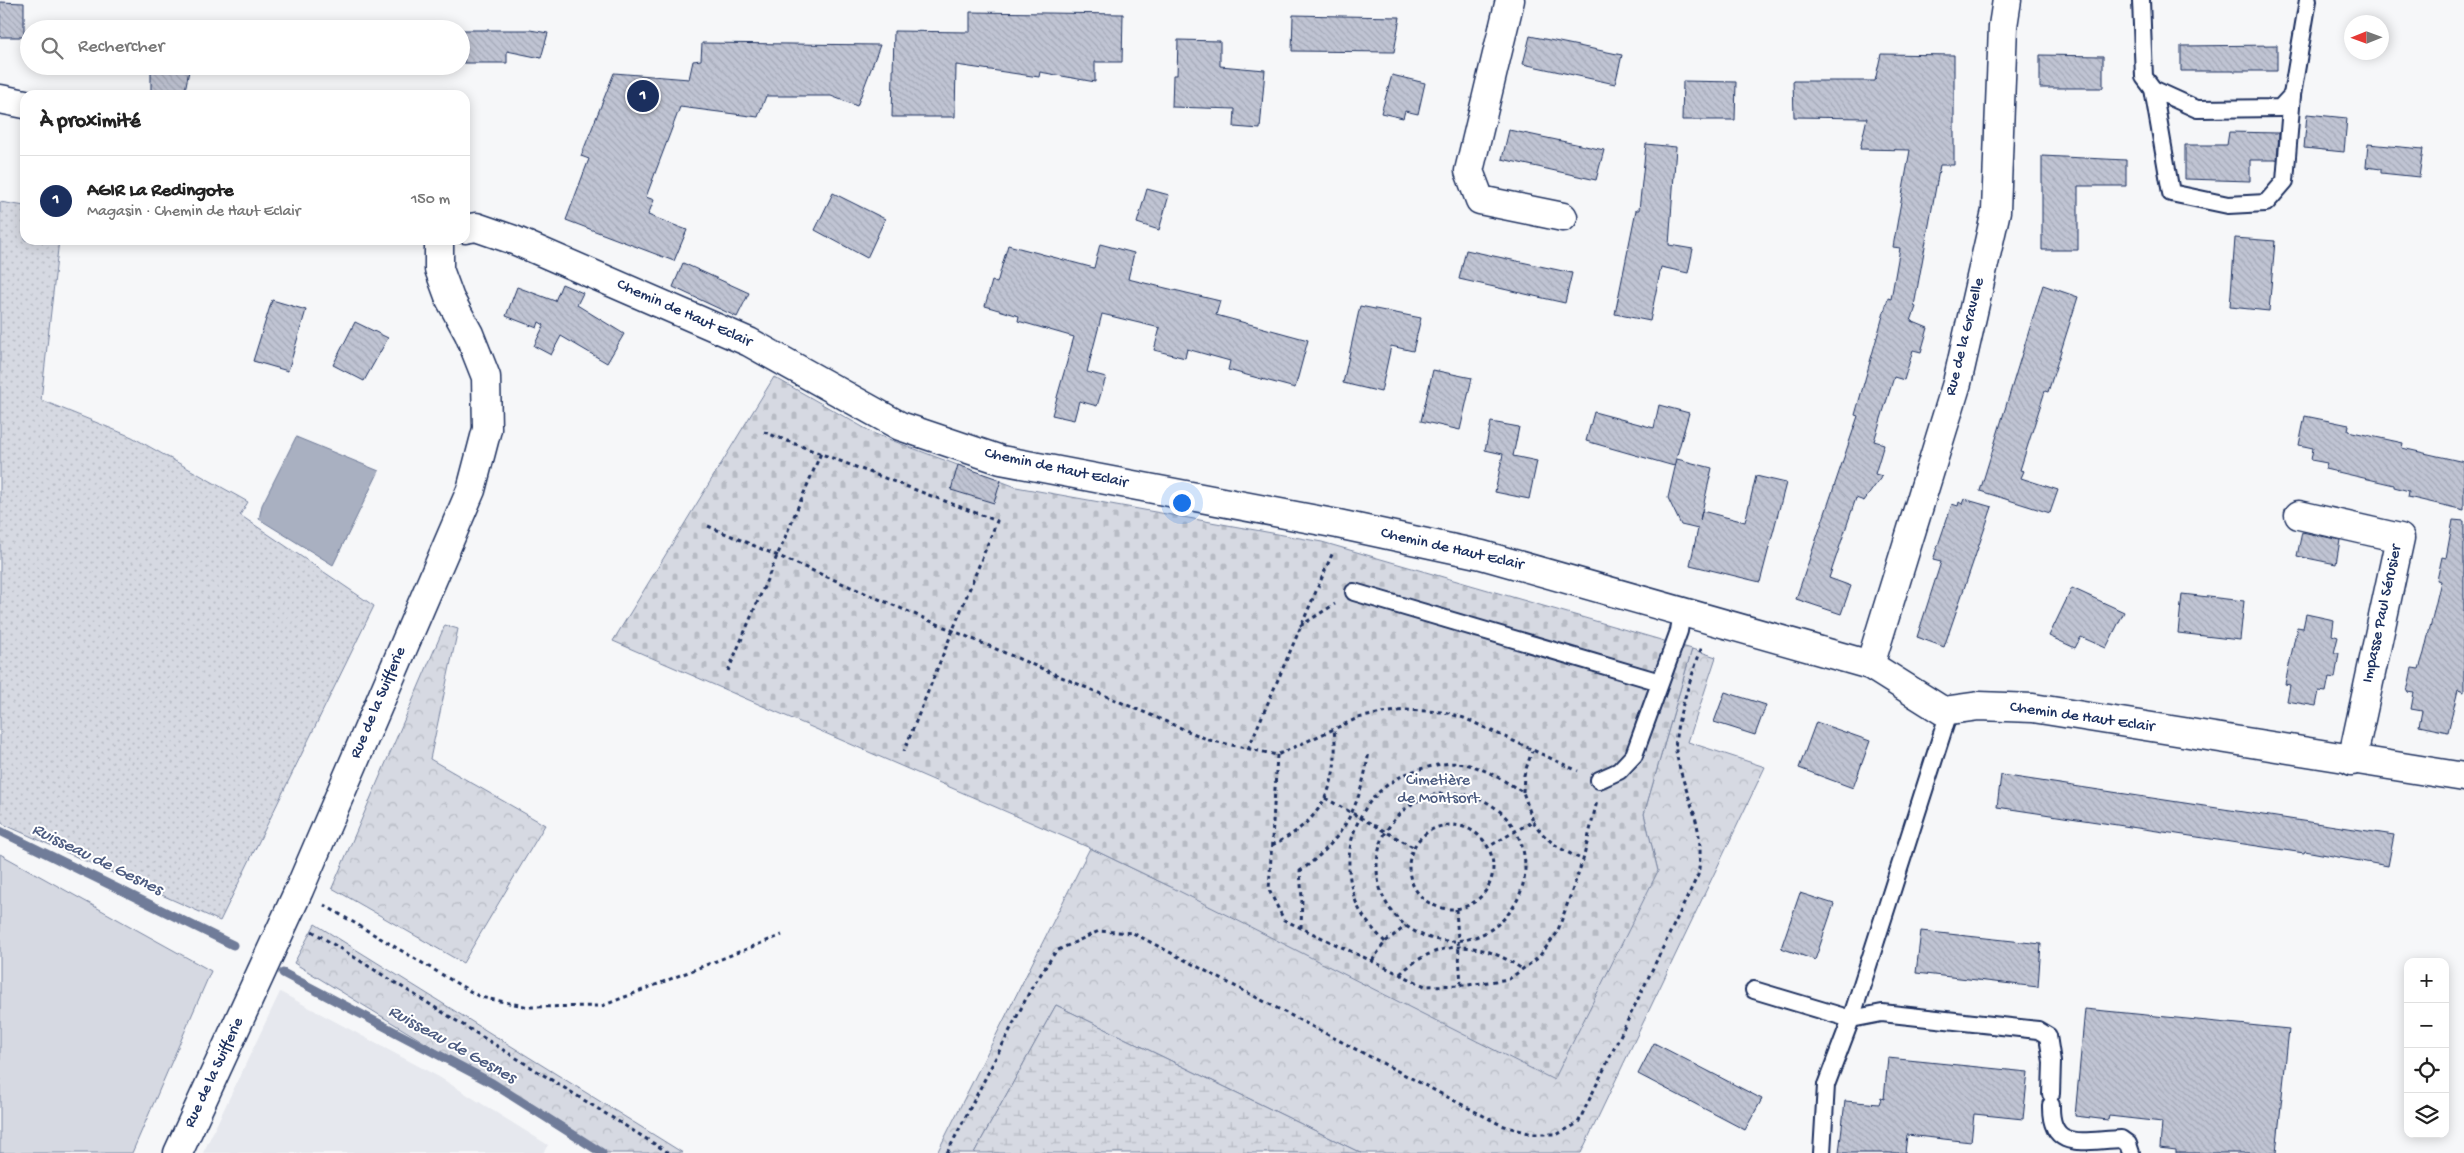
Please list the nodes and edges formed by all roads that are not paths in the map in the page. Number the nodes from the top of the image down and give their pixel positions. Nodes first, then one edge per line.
1 (1510, 0) edge
2 (2006, 0) edge
3 (2140, 0) edge
4 (2308, 0) edge
5 (2153, 90) junction
6 (2292, 95) junction
7 (0, 99) edge
8 (20, 103) edge
9 (1563, 217) dead end
10 (470, 228) edge
11 (439, 245) edge
12 (2299, 515) dead end
13 (1354, 592) road end
14 (1682, 612) junction
15 (1870, 665) junction
16 (1660, 682) junction
17 (1949, 712) junction
18 (2352, 761) junction
19 (2464, 777) edge
20 (1599, 780) road end
21 (1754, 990) dead end
22 (1851, 1019) junction
23 (178, 1153) edge
24 (1822, 1153) edge
25 (2131, 1153) edge

1 - 9 street
2 - 15 street, Rue de la Gravelle
3 - 5 lane
4 - 6 lane
5 - 6 lane
5 - 6 lane
7 - 8 street
10 - 14 street, Chemin de Haut Eclair
11 - 23 street, Rue de la Suifferie
12 - 18 street, Impasse Paul Sérusier
13 - 16 lane
14 - 15 street, Chemin de Haut Eclair
14 - 16 lane
15 - 17 street, Chemin de Haut Eclair
16 - 20 lane
17 - 18 street, Chemin de Haut Eclair
17 - 22 lane
18 - 19 street, Chemin de Haut Eclair
21 - 22 lane
22 - 24 lane
22 - 25 lane

